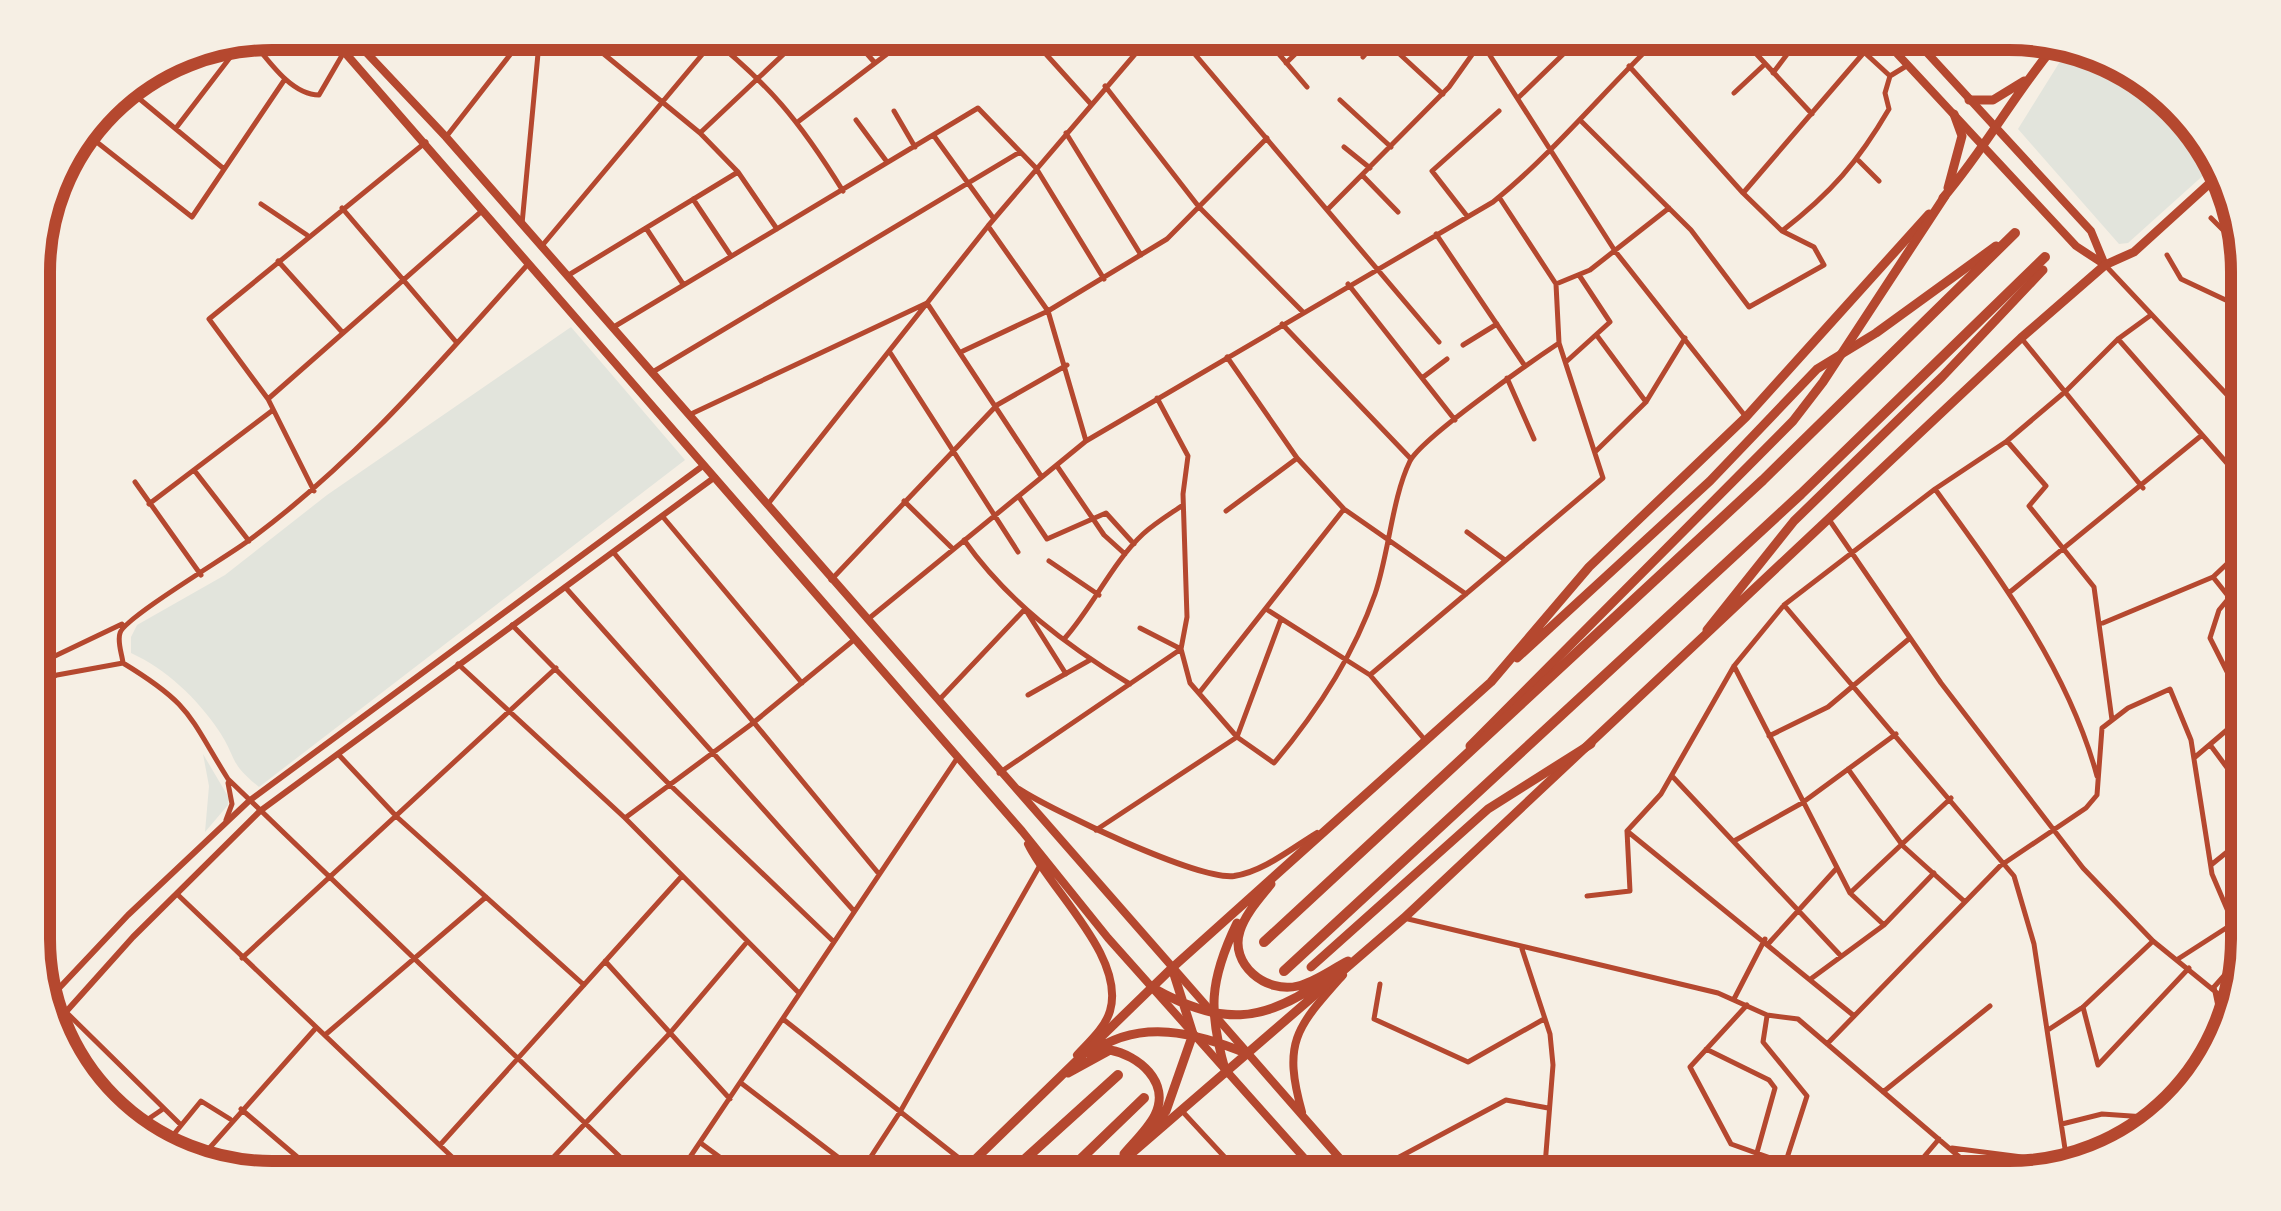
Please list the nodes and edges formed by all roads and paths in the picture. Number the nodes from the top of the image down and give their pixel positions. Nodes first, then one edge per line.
1 (364, 50) edge
2 (514, 50) edge
3 (538, 50) edge
4 (599, 50) edge
5 (707, 50) edge
6 (726, 50) edge
7 (788, 50) edge
8 (864, 50) edge
9 (892, 50) edge
10 (1042, 50) edge
11 (1138, 50) edge
12 (1191, 50) edge
13 (1275, 50) edge
14 (1299, 50) edge
15 (1369, 50) edge
16 (1398, 50) edge
17 (1475, 50) edge
18 (1486, 50) edge
19 (1646, 50) edge
20 (1752, 50) edge
21 (1790, 50) edge
22 (1868, 50) edge
23 (1893, 50) edge
24 (1924, 50) edge
25 (260, 51) edge
26 (344, 52) joint
27 (1568, 52) edge
28 (234, 53) edge
29 (2048, 53) edge
30 (1865, 54) junction
31 (1363, 57) dead end
32 (875, 63) junction
33 (1286, 63) junction
34 (1764, 64) junction
35 (1908, 65) junction
36 (1629, 66) junction
37 (1774, 73) junction
38 (1890, 76) junction
39 (760, 77) junction
40 (286, 79) junction
41 (2026, 79) junction
42 (1105, 86) junction
43 (1306, 87) dead end
44 (1443, 94) junction
45 (1734, 94) dead end
46 (137, 96) edge
47 (1518, 98) junction
48 (1340, 100) dead end
49 (1969, 100) junction
50 (1090, 103) junction
51 (662, 104) junction
52 (1500, 110) dead end
53 (894, 111) dead end
54 (1954, 114) junction
55 (1813, 115) junction
56 (856, 120) dead end
57 (800, 121) junction
58 (1582, 122) junction
59 (176, 128) junction
60 (1998, 130) junction
61 (700, 133) junction
62 (1066, 133) junction
63 (934, 135) junction
64 (446, 138) junction
65 (1267, 138) junction
66 (94, 140) edge
67 (426, 142) junction
68 (915, 147) junction
69 (1344, 147) dead end
70 (1391, 147) junction
71 (1984, 150) junction
72 (1020, 152) junction
73 (1553, 152) junction
74 (1859, 160) junction
75 (888, 163) junction
76 (1036, 168) junction
77 (1370, 168) junction
78 (224, 169) junction
79 (738, 172) junction
80 (1363, 176) junction
81 (1879, 181) dead end
82 (970, 182) junction
83 (2212, 183) edge
84 (842, 191) junction
85 (1743, 193) junction
86 (1945, 196) junction
87 (1499, 197) junction
88 (693, 200) junction
89 (261, 204) dead end
90 (1199, 207) junction
91 (342, 208) junction
92 (1328, 208) junction
93 (1669, 208) junction
94 (483, 210) junction
95 (1398, 212) dead end
96 (1468, 217) junction
97 (994, 218) junction
98 (2211, 218) dead end
99 (522, 224) junction
100 (988, 226) junction
101 (646, 228) junction
102 (777, 229) junction
103 (1782, 231) junction
104 (2015, 232) joint
105 (1436, 234) junction
106 (2227, 235) edge
107 (307, 236) junction
108 (541, 247) junction
109 (1615, 251) junction
110 (2167, 255) dead end
111 (731, 256) junction
112 (1141, 256) junction
113 (2045, 257) dead end
114 (278, 260) junction
115 (529, 263) junction
116 (2105, 265) junction
117 (1378, 266) junction
118 (2044, 270) dead end
119 (1578, 275) junction
120 (566, 276) junction
121 (1104, 278) junction
122 (402, 280) junction
123 (683, 284) junction
124 (1348, 284) junction
125 (1556, 284) junction
126 (927, 303) junction
127 (2231, 303) edge
128 (1048, 311) junction
129 (1302, 312) junction
130 (2151, 315) junction
131 (1282, 324) junction
132 (1497, 324) junction
133 (612, 328) junction
134 (342, 333) junction
135 (1598, 337) junction
136 (1684, 338) junction
137 (2021, 338) junction
138 (2118, 340) junction
139 (1440, 342) dead end
140 (1559, 342) junction
141 (457, 344) junction
142 (1463, 345) dead end
143 (963, 351) junction
144 (891, 354) junction
145 (1227, 357) junction
146 (1446, 359) dead end
147 (1566, 362) junction
148 (1067, 365) junction
149 (1525, 366) junction
150 (651, 373) junction
151 (1422, 378) junction
152 (1507, 378) junction
153 (2066, 391) junction
154 (2231, 391) edge
155 (2228, 396) junction
156 (1158, 398) junction
157 (2231, 399) edge
158 (268, 400) junction
159 (1646, 402) junction
160 (997, 405) junction
161 (273, 410) junction
162 (688, 416) junction
163 (1746, 416) junction
164 (1456, 421) junction
165 (2202, 436) junction
166 (1534, 439) dead end
167 (1086, 441) junction
168 (2007, 441) junction
169 (952, 452) junction
170 (1595, 452) junction
171 (1297, 458) junction
172 (1411, 458) junction
173 (704, 465) junction
174 (1056, 465) junction
175 (2231, 468) edge
176 (194, 470) junction
177 (715, 476) junction
178 (1042, 477) junction
179 (135, 482) dead end
180 (2142, 488) junction
181 (1935, 489) junction
182 (314, 491) junction
183 (1019, 496) junction
184 (904, 502) junction
185 (149, 504) junction
186 (766, 506) junction
187 (1184, 506) junction
188 (1344, 509) junction
189 (1226, 511) dead end
190 (662, 516) junction
191 (993, 517) junction
192 (1092, 518) junction
193 (1830, 521) junction
194 (1467, 532) dead end
195 (249, 540) junction
196 (964, 540) junction
197 (1390, 540) junction
198 (1134, 544) junction
199 (953, 549) junction
200 (2063, 550) junction
201 (613, 552) junction
202 (1018, 552) dead end
203 (1125, 554) junction
204 (1853, 554) junction
205 (2231, 559) edge
206 (1506, 560) junction
207 (1049, 562) dead end
208 (201, 575) junction
209 (2212, 577) junction
210 (831, 581) junction
211 (540, 586) junction
212 (565, 587) junction
213 (2010, 592) junction
214 (1466, 594) junction
215 (1099, 596) junction
216 (2229, 598) junction
217 (546, 600) junction
218 (2231, 600) edge
219 (516, 604) junction
220 (1784, 606) junction
221 (1025, 609) junction
222 (1266, 609) junction
223 (524, 616) junction
224 (1281, 619) junction
225 (866, 620) junction
226 (125, 622) junction
227 (2102, 623) junction
228 (511, 624) junction
229 (1140, 628) dead end
230 (1065, 638) junction
231 (1910, 638) junction
232 (855, 639) junction
233 (1182, 649) junction
234 (1686, 655) junction
235 (50, 658) edge
236 (1090, 660) junction
237 (1346, 660) junction
238 (124, 663) junction
239 (458, 664) junction
240 (1734, 666) junction
241 (556, 668) junction
242 (1066, 674) junction
243 (1370, 674) junction
244 (50, 678) edge
245 (2231, 679) edge
246 (1491, 682) junction
247 (1851, 682) junction
248 (802, 683) junction
249 (1130, 684) junction
250 (1199, 693) junction
251 (1028, 696) dead end
252 (937, 702) junction
253 (510, 714) junction
254 (2112, 720) junction
255 (753, 723) junction
256 (2231, 727) edge
257 (1896, 734) junction
258 (1769, 736) junction
259 (1237, 737) junction
260 (1425, 740) junction
261 (1591, 744) junction
262 (2210, 746) junction
263 (338, 754) junction
264 (710, 755) junction
265 (958, 757) junction
266 (2194, 758) junction
267 (220, 767) junction
268 (1848, 769) junction
269 (2231, 774) edge
270 (1672, 776) junction
271 (1002, 777) junction
272 (2099, 783) junction
273 (670, 785) junction
274 (1951, 798) junction
275 (249, 801) junction
276 (1802, 802) junction
277 (1413, 806) junction
278 (260, 811) junction
279 (397, 817) junction
280 (624, 818) junction
281 (1096, 830) junction
282 (2054, 830) junction
283 (1022, 831) junction
284 (1627, 831) junction
285 (1318, 833) junction
286 (213, 835) junction
287 (1734, 841) junction
288 (1903, 846) junction
289 (2231, 849) edge
290 (2006, 862) junction
291 (2212, 865) junction
292 (1284, 866) junction
293 (1039, 867) junction
294 (1836, 869) junction
295 (879, 874) junction
296 (1934, 874) junction
297 (681, 877) junction
298 (328, 880) junction
299 (177, 894) junction
300 (1850, 894) junction
301 (1587, 896) dead end
302 (486, 897) junction
303 (1965, 902) junction
304 (1798, 909) junction
305 (854, 912) junction
306 (2231, 916) edge
307 (1404, 918) junction
308 (1884, 925) junction
309 (2231, 926) edge
310 (1767, 941) junction
311 (2153, 941) junction
312 (747, 942) junction
313 (834, 942) junction
314 (1264, 942) dead end
315 (1522, 949) junction
316 (1363, 952) junction
317 (1841, 956) junction
318 (242, 958) junction
319 (412, 958) junction
320 (2178, 960) junction
321 (605, 961) junction
322 (1311, 966) dead end
323 (1172, 968) junction
324 (2189, 968) junction
325 (1284, 971) dead end
326 (2229, 971) edge
327 (1812, 978) junction
328 (1380, 984) dead end
329 (584, 985) junction
330 (2214, 987) junction
331 (1153, 988) junction
332 (57, 992) edge
333 (799, 994) junction
334 (2223, 996) edge
335 (1734, 998) junction
336 (1182, 1002) junction
337 (1747, 1005) junction
338 (1990, 1006) dead end
339 (2083, 1007) junction
340 (2219, 1010) edge
341 (66, 1012) junction
342 (64, 1014) edge
343 (1767, 1015) junction
344 (1214, 1016) junction
345 (1854, 1016) junction
346 (783, 1019) junction
347 (1544, 1019) junction
348 (315, 1029) junction
349 (2048, 1030) junction
350 (670, 1032) junction
351 (1193, 1034) junction
352 (324, 1036) junction
353 (1217, 1041) junction
354 (1827, 1044) junction
355 (1706, 1048) junction
356 (1248, 1054) junction
357 (518, 1058) junction
358 (1226, 1073) junction
359 (1118, 1075) dead end
360 (741, 1083) junction
361 (1049, 1086) junction
362 (1884, 1092) junction
363 (1144, 1098) dead end
364 (730, 1099) junction
365 (1548, 1108) junction
366 (163, 1109) junction
367 (241, 1110) junction
368 (1182, 1111) junction
369 (900, 1112) junction
370 (1304, 1116) junction
371 (2141, 1117) edge
372 (231, 1120) junction
373 (145, 1121) edge
374 (586, 1124) junction
375 (2062, 1124) junction
376 (182, 1126) junction
377 (173, 1137) edge
378 (1939, 1139) junction
379 (701, 1144) junction
380 (440, 1145) junction
381 (1950, 1148) junction
382 (206, 1151) edge
383 (2067, 1153) edge
384 (1756, 1156) junction
385 (2038, 1159) edge
386 (302, 1161) edge
387 (456, 1161) edge
388 (550, 1161) edge
389 (624, 1161) edge
390 (688, 1161) edge
391 (724, 1161) edge
392 (839, 1161) edge
393 (868, 1161) edge
394 (963, 1161) edge
395 (974, 1161) edge
396 (1023, 1161) edge
397 (1079, 1161) edge
398 (1119, 1161) edge
399 (1120, 1161) edge
400 (1122, 1161) edge
401 (1228, 1161) edge
402 (1306, 1161) edge
403 (1343, 1161) edge
404 (1390, 1161) edge
405 (1545, 1161) edge
406 (1775, 1161) edge
407 (1788, 1161) edge
408 (1920, 1161) edge
409 (1965, 1161) edge

1 - 64 main road
2 - 64 street
3 - 99 street
4 - 51 street
5 - 51 street
6 - 39 street
7 - 39 street
8 - 32 street
9 - 32 street
10 - 50 street
11 - 42 street
12 - 65 street
13 - 33 street
14 - 33 street
15 - 31 street
16 - 44 street
17 - 44 street
18 - 47 street
19 - 36 street
20 - 34 street
21 - 37 street
22 - 30 street
23 - 35 main road
24 - 49 main road
25 - 40 street
26 - 40 street
26 - 67 main road
27 - 47 street
28 - 59 street
29 - 41 main road
30 - 38 street
30 - 55 street
32 - 57 street
33 - 43 street
34 - 37 street
34 - 45 street
35 - 38 street
35 - 54 main road
36 - 58 street
36 - 85 street
37 - 55 street
38 - 74 street
39 - 57 street
39 - 61 street
40 - 78 street
41 - 49 main road
41 - 60 main road
42 - 50 street
42 - 90 street
44 - 70 street
46 - 59 street
47 - 73 street
48 - 70 street
49 - 60 main road
50 - 62 street
51 - 61 street
51 - 108 street
52 - 96 street
53 - 68 street
54 - 71 main road
54 - 86 main road
55 - 85 street
56 - 75 street
57 - 84 street
58 - 73 street
58 - 93 street
59 - 78 street
60 - 71 main road
60 - 116 main road
61 - 79 street
62 - 76 street
62 - 112 street
63 - 68 street
63 - 72 street
63 - 82 street
64 - 99 main road
65 - 90 street
65 - 92 street
66 - 78 street
67 - 91 street
67 - 94 main road
68 - 75 street
69 - 77 street
70 - 77 street
71 - 86 main road
71 - 116 main road
72 - 76 street
72 - 82 street
73 - 87 street
73 - 109 street
74 - 81 street
74 - 103 street
75 - 84 street
76 - 97 street
76 - 121 street
77 - 80 street
79 - 88 street
79 - 102 street
80 - 92 street
80 - 95 street
82 - 97 street
82 - 150 street
83 - 116 main road
84 - 102 street
85 - 103 street
86 - 163 main road
86 - 277 main road
87 - 96 street
87 - 125 street
88 - 101 street
88 - 111 street
89 - 107 street
90 - 112 street
90 - 129 street
91 - 107 street
91 - 122 street
92 - 117 street
93 - 103 street
93 - 109 street
94 - 115 main road
94 - 122 street
96 - 105 street
97 - 100 street
98 - 106 street
99 - 108 main road
100 - 126 street
100 - 128 street
101 - 120 street
101 - 123 street
102 - 111 street
104 - 246 main road
104 - 277 highway
105 - 117 street
105 - 132 street
107 - 114 street
108 - 120 main road
109 - 119 street
109 - 136 street
110 - 127 street
111 - 123 street
112 - 121 street
113 - 325 highway
114 - 134 street
114 - 158 street
115 - 141 street
115 - 173 main road
116 - 130 street
116 - 137 main road
117 - 124 street
117 - 139 street
118 - 234 main road
119 - 125 street
119 - 135 street
120 - 133 main road
121 - 128 street
122 - 134 street
122 - 141 street
123 - 133 street
124 - 129 street
124 - 151 street
125 - 140 street
126 - 143 street
126 - 144 street
126 - 162 street
128 - 143 street
128 - 148 street
129 - 131 street
130 - 138 street
130 - 155 street
131 - 145 street
131 - 172 street
132 - 142 street
132 - 149 street
133 - 150 main road
134 - 158 street
135 - 147 street
135 - 159 street
136 - 159 street
136 - 163 street
137 - 153 street
137 - 193 main road
138 - 153 street
138 - 165 street
140 - 147 street
140 - 149 street
141 - 182 street
143 - 160 street
144 - 169 street
144 - 186 street
145 - 156 street
145 - 171 street
146 - 151 street
147 - 170 street
148 - 160 street
148 - 167 street
149 - 152 street
150 - 162 main road
151 - 164 street
152 - 164 street
152 - 166 street
153 - 168 street
153 - 180 street
154 - 155 street
155 - 157 street
156 - 167 street
156 - 187 street
158 - 161 street
159 - 170 street
160 - 169 street
160 - 178 street
161 - 176 street
161 - 182 street
162 - 186 main road
163 - 246 main road
164 - 172 street
165 - 175 street
165 - 180 street
167 - 174 street
168 - 181 street
168 - 200 street
169 - 184 street
169 - 191 street
170 - 206 street
171 - 188 street
171 - 189 street
172 - 197 street
173 - 177 main road
173 - 211 street
174 - 178 street
174 - 192 street
176 - 185 street
176 - 195 street
177 - 190 street
177 - 232 main road
178 - 183 street
179 - 185 street
180 - 200 street
181 - 204 street
181 - 213 street
182 - 195 street
183 - 191 street
183 - 192 street
184 - 199 street
184 - 210 street
185 - 208 street
186 - 210 main road
187 - 198 street
187 - 233 street
188 - 197 street
188 - 222 street
190 - 201 street
190 - 248 street
191 - 196 street
191 - 202 street
192 - 198 street
192 - 203 street
193 - 204 street
193 - 234 main road
194 - 206 street
195 - 208 street
196 - 199 street
196 - 221 street
197 - 214 street
197 - 237 street
198 - 203 street
199 - 225 street
200 - 213 street
200 - 227 street
201 - 212 street
201 - 255 street
203 - 215 street
204 - 220 street
204 - 231 street
205 - 209 street
206 - 214 street
207 - 215 street
208 - 226 street
209 - 216 street
209 - 227 street
210 - 225 main road
211 - 217 street
211 - 219 street
212 - 217 street
212 - 264 street
213 - 272 street
214 - 243 street
215 - 230 street
216 - 218 street
216 - 245 street
217 - 223 street
219 - 223 street
219 - 275 street
220 - 240 street
220 - 247 street
221 - 230 street
221 - 242 street
221 - 252 street
222 - 224 street
222 - 250 street
223 - 228 street
224 - 237 street
224 - 259 street
225 - 252 main road
226 - 235 street
226 - 238 street
227 - 254 street
228 - 239 street
228 - 241 street
229 - 233 street
230 - 236 street
231 - 247 street
231 - 282 street
232 - 248 street
232 - 265 main road
233 - 249 street
233 - 250 street
234 - 261 main road
236 - 242 street
236 - 249 street
237 - 243 street
237 - 259 street
238 - 244 street
238 - 267 street
239 - 253 street
239 - 263 street
240 - 258 street
240 - 270 street
241 - 253 street
241 - 273 street
242 - 251 street
243 - 260 street
246 - 260 main road
247 - 257 street
247 - 258 street
248 - 255 street
249 - 271 street
250 - 259 street
252 - 271 main road
253 - 279 street
253 - 280 street
254 - 266 street
254 - 272 street
255 - 264 street
255 - 295 street
256 - 262 street
257 - 268 street
257 - 274 street
258 - 276 street
259 - 281 street
260 - 285 main road
261 - 307 main road
261 - 322 main road
262 - 266 street
262 - 269 street
263 - 278 street
263 - 279 street
264 - 273 street
264 - 305 street
265 - 283 main road
265 - 295 street
266 - 291 street
267 - 275 street
267 - 286 street
268 - 276 street
268 - 288 street
270 - 284 street
270 - 287 street
271 - 281 street
271 - 323 main road
272 - 282 street
273 - 280 street
273 - 313 street
274 - 288 street
274 - 290 street
275 - 278 street
275 - 286 street
276 - 287 street
276 - 294 street
277 - 314 highway
278 - 298 street
278 - 299 street
279 - 298 street
279 - 302 street
280 - 297 street
281 - 285 street
282 - 290 street
282 - 311 street
283 - 293 main road
283 - 331 main road
284 - 301 street
284 - 310 street
285 - 292 main road
286 - 332 street
287 - 304 street
288 - 296 street
288 - 300 street
289 - 291 street
290 - 303 street
290 - 349 street
291 - 306 street
292 - 316 main road
292 - 323 main road
292 - 344 main road
293 - 361 main road
293 - 369 street
294 - 300 street
294 - 304 street
295 - 305 street
296 - 303 street
296 - 308 street
297 - 312 street
297 - 321 street
298 - 318 street
298 - 319 street
299 - 318 street
299 - 341 street
300 - 308 street
302 - 319 street
302 - 329 street
303 - 345 street
304 - 310 street
304 - 317 street
305 - 313 street
307 - 315 street
307 - 316 main road
308 - 317 street
309 - 320 street
310 - 327 street
310 - 335 street
311 - 320 street
311 - 339 street
312 - 333 street
312 - 350 street
313 - 333 street
315 - 335 street
315 - 347 street
316 - 344 main road
316 - 356 main road
316 - 370 main road
317 - 327 street
318 - 348 street
319 - 352 street
319 - 357 street
320 - 324 street
321 - 329 street
321 - 350 street
323 - 331 main road
323 - 336 main road
323 - 344 main road
324 - 330 street
324 - 339 street
326 - 330 street
327 - 345 street
328 - 347 street
329 - 357 street
330 - 334 street
330 - 340 street
331 - 336 main road
331 - 351 main road
331 - 361 main road
333 - 346 street
335 - 337 street
336 - 344 main road
336 - 351 main road
337 - 343 street
337 - 355 street
338 - 362 street
339 - 349 street
341 - 342 street
341 - 366 street
343 - 354 street
343 - 407 street
344 - 353 main road
344 - 356 main road
345 - 354 street
346 - 360 street
346 - 369 street
347 - 365 street
348 - 352 street
348 - 367 street
349 - 375 street
350 - 364 street
350 - 374 street
351 - 353 main road
351 - 358 main road
351 - 361 main road
351 - 399 main road
352 - 380 street
353 - 356 main road
353 - 358 main road
354 - 362 street
355 - 384 street
355 - 384 street
356 - 358 main road
356 - 370 main road
357 - 374 street
357 - 380 street
358 - 368 main road
358 - 402 main road
359 - 396 highway
360 - 364 street
360 - 392 street
361 - 395 main road
361 - 398 main road
362 - 378 street
363 - 397 highway
364 - 379 street
365 - 404 street
365 - 405 street
366 - 373 street
366 - 376 street
367 - 372 street
367 - 386 street
368 - 400 main road
368 - 401 street
369 - 393 street
369 - 394 street
370 - 403 main road
371 - 375 street
372 - 376 street
372 - 382 street
374 - 388 street
374 - 389 street
375 - 383 street
376 - 377 street
378 - 381 street
378 - 408 street
379 - 390 street
379 - 391 street
380 - 387 street
381 - 385 street
381 - 409 street
384 - 406 street

